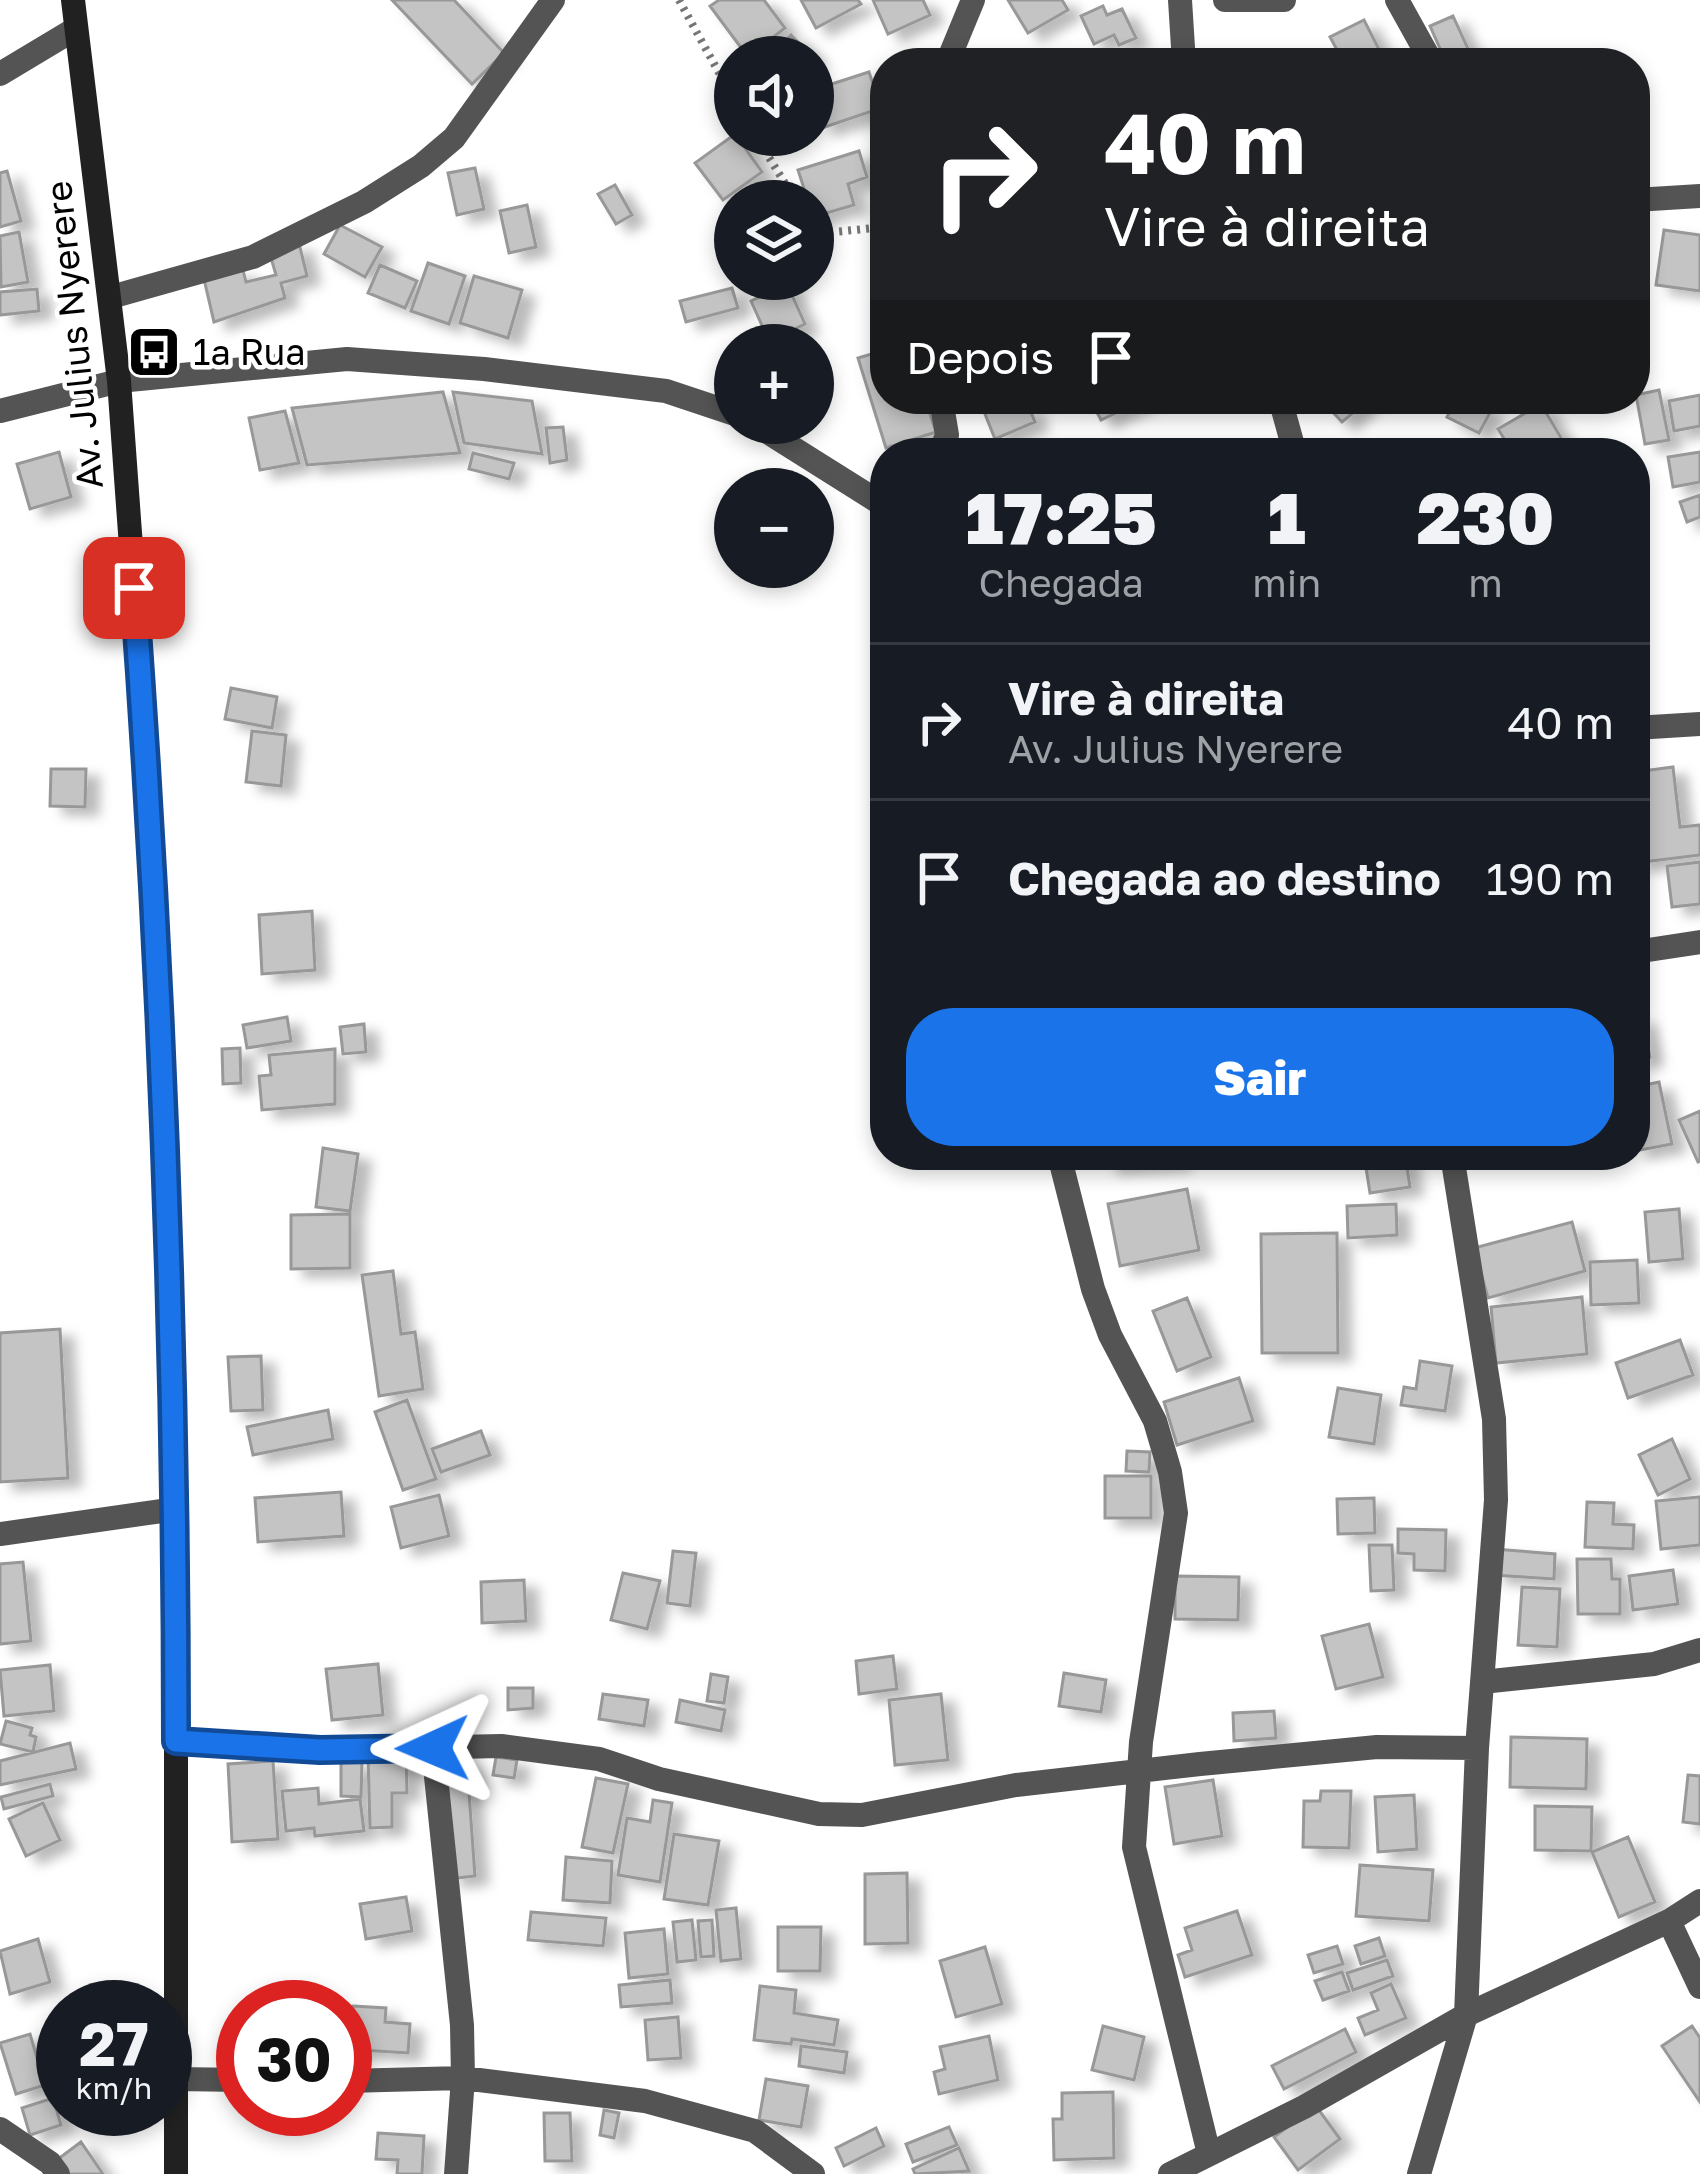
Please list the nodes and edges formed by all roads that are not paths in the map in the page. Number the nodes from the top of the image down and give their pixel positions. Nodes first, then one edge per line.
1 (73, 0) edge
2 (553, 0) edge
3 (973, 0) edge
4 (1180, 0) edge
5 (1225, 0) edge
6 (1284, 0) edge
7 (1397, 0) edge
8 (75, 29) junction
9 (953, 48) edge
10 (1183, 48) edge
11 (1424, 48) edge
12 (0, 74) edge
13 (1700, 196) edge
14 (1650, 199) edge
15 (111, 297) junction
16 (118, 381) junction
17 (714, 408) edge
18 (0, 411) edge
19 (786, 444) edge
20 (870, 497) edge
21 (1700, 724) edge
22 (1650, 727) edge
23 (1700, 942) edge
24 (1650, 950) edge
25 (1063, 1170) edge
26 (1454, 1170) edge
27 (176, 1509) junction
28 (0, 1534) edge
29 (1700, 1650) edge
30 (1482, 1682) junction
31 (176, 1741) junction
32 (433, 1748) junction
33 (1477, 1748) junction
34 (1137, 1772) junction
35 (1700, 1901) edge
36 (1669, 1921) junction
37 (176, 1980) edge
38 (1700, 1987) edge
39 (1466, 2014) junction
40 (464, 2078) junction
41 (372, 2080) edge
42 (0, 2129) edge
43 (176, 2136) edge
44 (1209, 2154) junction
45 (58, 2174) edge
46 (176, 2174) edge
47 (456, 2174) edge
48 (813, 2174) edge
49 (1170, 2174) edge
50 (1419, 2174) edge

1 - 8 main road, Av. Julius Nyerere
2 - 15 street
3 - 9 street
4 - 10 street
5 - 6 street
7 - 11 street
8 - 12 street
8 - 15 main road, Av. Julius Nyerere
13 - 14 street
15 - 16 main road, Av. Julius Nyerere
16 - 17 street
16 - 18 street
16 - 27 main road, Av. Julius Nyerere
19 - 20 street
21 - 22 street
23 - 24 street
25 - 34 street
26 - 30 street
27 - 28 street
27 - 31 main road, Av. Julius Nyerere
29 - 30 street
30 - 33 street
31 - 32 street
31 - 37 main road, Av. Julius Nyerere
32 - 34 street
32 - 40 street
33 - 34 street
33 - 39 street
34 - 44 street
35 - 36 street
36 - 38 street
36 - 39 street
39 - 44 street
39 - 50 street
40 - 41 street
40 - 47 street
40 - 48 street
42 - 45 street
43 - 46 main road, Av. Julius Nyerere
44 - 49 street

